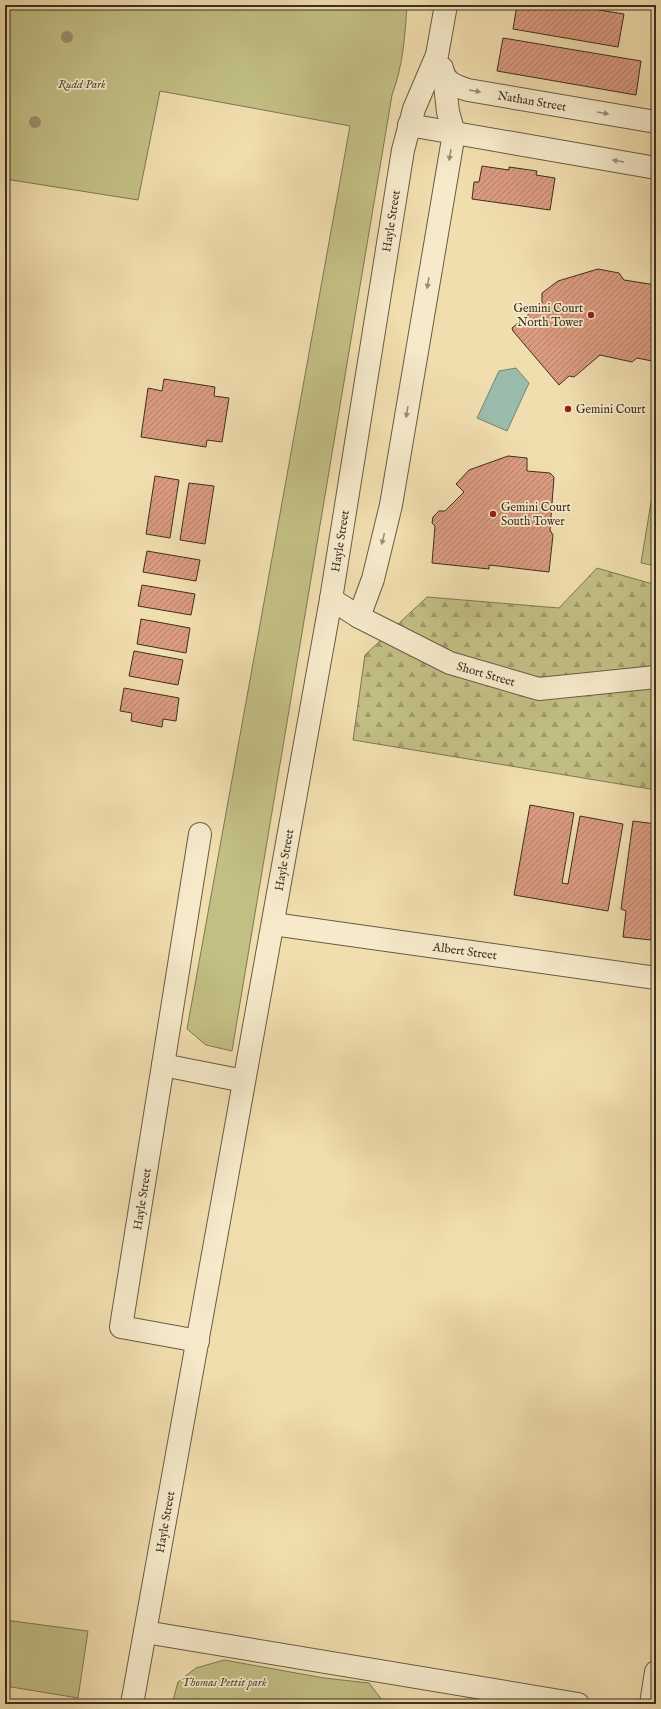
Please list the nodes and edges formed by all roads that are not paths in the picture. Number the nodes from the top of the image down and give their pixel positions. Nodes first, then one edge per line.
1 (446, 5) edge
2 (440, 44) junction
3 (444, 76) junction
4 (656, 122) edge
5 (409, 124) junction
6 (454, 133) junction
7 (656, 168) edge
8 (331, 599) junction
9 (359, 617) junction
10 (656, 677) edge
11 (200, 834) dead end
12 (273, 924) junction
13 (656, 978) edge
14 (163, 1065) junction
15 (244, 1081) junction
16 (198, 1341) junction
17 (145, 1632) junction
18 (656, 1672) edge
19 (132, 1704) edge
20 (578, 1704) edge
21 (651, 1704) edge

1 - 2 street, Hayle Street
2 - 3 street
2 - 5 street, Hayle Street
3 -> 4 street, Nathan Street
3 - 6 street
5 - 6 street
5 - 8 street, Hayle Street
7 -> 6 street
6 -> 9 street
8 - 9 street, Short Street
8 - 12 street, Hayle Street
9 - 10 street, Short Street
11 - 14 street, Hayle Street
12 - 13 street, Albert Street
12 - 15 street, Hayle Street
14 - 15 street
14 - 16 street, Hayle Street
15 - 16 street, Hayle Street
16 - 17 street, Hayle Street
17 - 19 street, Hayle Street
17 - 20 street
18 - 21 street

